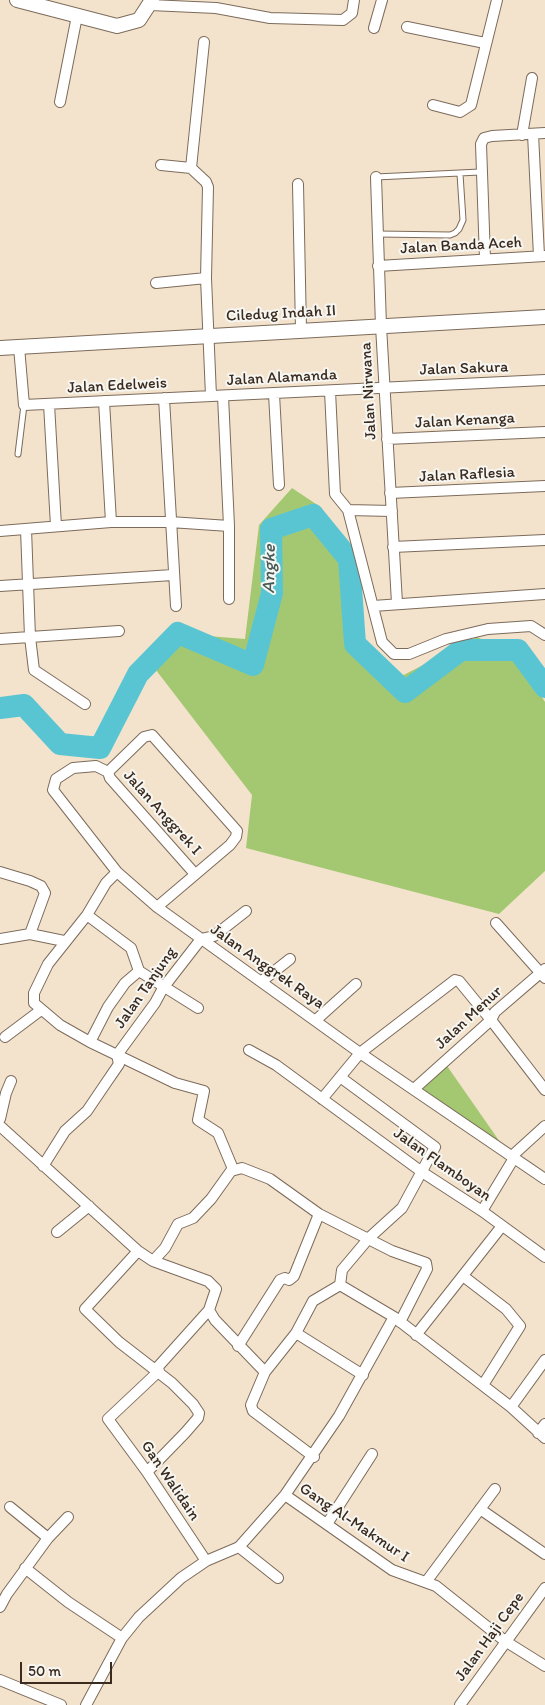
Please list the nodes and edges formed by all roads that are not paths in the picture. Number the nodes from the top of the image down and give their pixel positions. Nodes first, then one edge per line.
1 (17, 0) edge
2 (354, 0) edge
3 (382, 0) edge
4 (497, 0) edge
5 (151, 2) edge
6 (51, 4) edge
7 (77, 16) junction
8 (407, 27) dead end
9 (374, 28) dead end
10 (204, 42) dead end
11 (485, 43) junction
12 (532, 78) dead end
13 (60, 102) dead end
14 (433, 105) dead end
15 (545, 134) edge
16 (527, 135) junction
17 (162, 165) dead end
18 (190, 168) junction
19 (480, 172) junction
20 (460, 174) junction
21 (376, 177) joint
22 (298, 184) dead end
23 (377, 234) junction
24 (542, 256) edge
25 (485, 259) junction
26 (378, 266) junction
27 (206, 278) junction
28 (156, 282) dead end
29 (545, 317) edge
30 (381, 326) junction
31 (301, 330) junction
32 (208, 335) junction
33 (19, 347) junction
34 (0, 348) edge
35 (545, 380) edge
36 (385, 387) junction
37 (330, 391) junction
38 (274, 394) junction
39 (211, 396) junction
40 (223, 396) junction
41 (164, 398) junction
42 (104, 401) junction
43 (49, 404) junction
44 (24, 405) junction
45 (545, 432) edge
46 (387, 440) junction
47 (18, 454) dead end
48 (279, 485) dead end
49 (545, 486) edge
50 (390, 494) junction
51 (348, 510) junction
52 (392, 511) junction
53 (111, 522) junction
54 (170, 522) junction
55 (56, 526) junction
56 (229, 526) junction
57 (26, 529) junction
58 (0, 531) edge
59 (545, 540) edge
60 (393, 548) junction
61 (174, 575) junction
62 (29, 583) junction
63 (0, 586) edge
64 (545, 594) edge
65 (229, 599) dead end
66 (397, 603) junction
67 (176, 606) dead end
68 (373, 606) junction
69 (119, 631) dead end
70 (545, 635) edge
71 (30, 637) junction
72 (0, 639) edge
73 (85, 704) dead end
74 (108, 772) junction
75 (0, 872) edge
76 (117, 872) junction
77 (195, 874) junction
78 (157, 907) junction
79 (246, 911) dead end
80 (87, 915) junction
81 (496, 923) dead end
82 (30, 934) junction
83 (0, 939) edge
84 (201, 939) junction
85 (64, 941) junction
86 (290, 960) dead end
87 (139, 971) junction
88 (544, 973) edge
89 (262, 981) junction
90 (356, 984) dead end
91 (163, 988) junction
92 (198, 1008) dead end
93 (41, 1010) junction
94 (316, 1020) junction
95 (491, 1020) junction
96 (5, 1037) dead end
97 (90, 1042) junction
98 (250, 1050) dead end
99 (360, 1053) junction
100 (117, 1056) junction
101 (340, 1077) junction
102 (11, 1081) dead end
103 (414, 1089) junction
104 (545, 1090) edge
105 (322, 1098) junction
106 (0, 1119) edge
107 (0, 1126) edge
108 (545, 1126) edge
109 (513, 1157) junction
110 (43, 1166) junction
111 (233, 1169) junction
112 (422, 1172) junction
113 (545, 1179) edge
114 (89, 1206) junction
115 (482, 1211) junction
116 (319, 1214) junction
117 (502, 1226) junction
118 (57, 1232) dead end
119 (369, 1238) junction
120 (138, 1251) junction
121 (545, 1256) edge
122 (153, 1262) junction
123 (463, 1276) junction
124 (340, 1285) junction
125 (208, 1310) junction
126 (397, 1319) junction
127 (296, 1333) junction
128 (416, 1335) junction
129 (238, 1346) junction
130 (545, 1360) edge
131 (158, 1370) junction
132 (265, 1372) junction
133 (363, 1375) junction
134 (483, 1385) junction
135 (511, 1407) junction
136 (545, 1424) edge
137 (542, 1435) edge
138 (372, 1454) dead end
139 (314, 1456) junction
140 (147, 1472) junction
141 (495, 1489) dead end
142 (285, 1495) junction
143 (10, 1507) dead end
144 (480, 1509) junction
145 (68, 1517) dead end
146 (327, 1524) junction
147 (48, 1538) junction
148 (239, 1547) junction
149 (545, 1554) edge
150 (206, 1561) junction
151 (25, 1568) junction
152 (278, 1578) dead end
153 (426, 1582) junction
154 (545, 1588) edge
155 (0, 1607) edge
156 (122, 1638) junction
157 (505, 1641) junction
158 (545, 1666) edge
159 (0, 1680) edge
160 (60, 1705) edge
161 (86, 1705) edge
162 (460, 1705) edge

1 - 6 street
2 - 5 street
3 - 9 street
4 - 11 street
5 - 7 street
6 - 7 street
7 - 13 street
8 - 11 street
10 - 18 street
11 - 14 street
12 - 16 street
15 - 16 street
16 - 19 street
16 - 24 street
17 - 18 street
18 - 27 street
19 - 20 lane
19 - 25 street
20 - 21 lane
20 - 23 lane
21 - 23 street, Jalan Nirwana
22 - 31 street
23 - 26 street, Jalan Nirwana
24 - 25 street, Jalan Banda Aceh
25 - 26 street, Jalan Banda Aceh
26 - 30 street, Jalan Nirwana
27 - 28 street
27 - 32 street
29 - 30 street, Ciledug Indah II
30 - 31 street, Ciledug Indah II
30 - 36 street, Jalan Nirwana
31 - 32 street, Ciledug Indah II
32 - 33 street, Ciledug Indah II
32 - 39 street
33 - 34 street, Ciledug Indah II
33 - 44 street
35 - 36 street, Jalan Sakura
36 - 37 street, Jalan Alamanda
36 - 46 street, Jalan Nirwana
37 - 38 street, Jalan Alamanda
37 - 51 street
38 - 40 street, Jalan Alamanda
38 - 48 street
39 - 40 street, Jalan Alamanda
39 - 41 street, Jalan Edelweis
40 - 56 street
41 - 42 street, Jalan Edelweis
41 - 54 street
42 - 43 street, Jalan Edelweis
42 - 53 street
43 - 44 street, Jalan Edelweis
43 - 55 street
44 - 47 lane
45 - 46 street, Jalan Kenanga
46 - 50 street, Jalan Nirwana
49 - 50 street, Jalan Raflesia
50 - 52 street, Jalan Nirwana
51 - 52 street
51 - 68 street
52 - 60 street, Jalan Nirwana
53 - 54 street
53 - 55 street
54 - 56 street
54 - 61 street
55 - 57 street
56 - 65 street
57 - 58 street
57 - 62 street
59 - 60 street
60 - 66 street, Jalan Nirwana
61 - 62 street
61 - 67 street
62 - 63 street
62 - 71 street
64 - 66 street
66 - 68 street
68 - 70 street
69 - 71 street
71 - 72 street
71 - 73 street
74 - 76 street, Jalan Anggrek Raya
74 - 77 street, Jalan Anggrek I
74 - 77 street
75 - 82 street
76 - 78 street, Jalan Anggrek Raya
76 - 80 street
77 - 78 street
78 - 84 street, Jalan Anggrek Raya
79 - 84 street
80 - 85 street
80 - 87 street
81 - 88 street
82 - 83 street
82 - 85 street
84 - 89 street, Jalan Anggrek Raya
84 - 91 street, Jalan Tanjung
85 - 93 street
86 - 89 street
87 - 91 street
87 - 97 street
88 - 95 street, Jalan Menur
89 - 94 street, Jalan Anggrek Raya
90 - 94 street
91 - 92 street
91 - 100 street, Jalan Tanjung
93 - 96 street
93 - 97 street
94 - 99 street, Jalan Anggrek Raya
95 - 99 street
95 - 103 street, Jalan Menur
95 - 104 street
97 - 100 street
98 - 105 street, Jalan Flamboyan
99 - 101 street
99 - 103 street, Jalan Anggrek Raya
100 - 110 street, Jalan Tanjung
100 - 111 street
101 - 105 street
101 - 112 street
102 - 106 street
103 - 109 street, Jalan Anggrek Raya
105 - 112 street, Jalan Flamboyan
107 - 110 street
108 - 109 street
109 - 113 street, Jalan Anggrek Raya
109 - 115 street
110 - 114 street
111 - 116 street
111 - 122 street
112 - 115 street, Jalan Flamboyan
112 - 119 street
114 - 118 street
114 - 120 street
115 - 117 street, Jalan Flamboyan
116 - 119 street
116 - 129 street
117 - 121 street, Jalan Flamboyan
117 - 123 street
119 - 124 street
119 - 126 street
120 - 122 street
120 - 131 street
122 - 125 street
123 - 128 street
123 - 134 street
124 - 126 street
124 - 127 street
125 - 129 street
125 - 131 street
126 - 128 street
126 - 133 street
127 - 132 street
127 - 133 street
128 - 134 street
129 - 132 street
130 - 135 street
131 - 140 street, Gan Walidain
131 - 140 street
132 - 139 street
133 - 139 street
134 - 135 street
135 - 137 street
136 - 137 street
138 - 146 street
139 - 142 street
140 - 150 street, Gan Walidain
141 - 144 street
142 - 146 street, Gang Al-Makmur I
142 - 148 street
143 - 147 street
144 - 149 street
144 - 153 street
145 - 147 street
146 - 153 street, Gang Al-Makmur I
147 - 151 street
148 - 150 street
148 - 152 street
150 - 156 street
151 - 155 street
151 - 156 street
153 - 157 street, Gang Al-Makmur I
154 - 157 street, Jalan Haji Cepe
156 - 161 street
157 - 158 street, Gang Al-Makmur I
157 - 162 street, Jalan Haji Cepe
159 - 160 street

